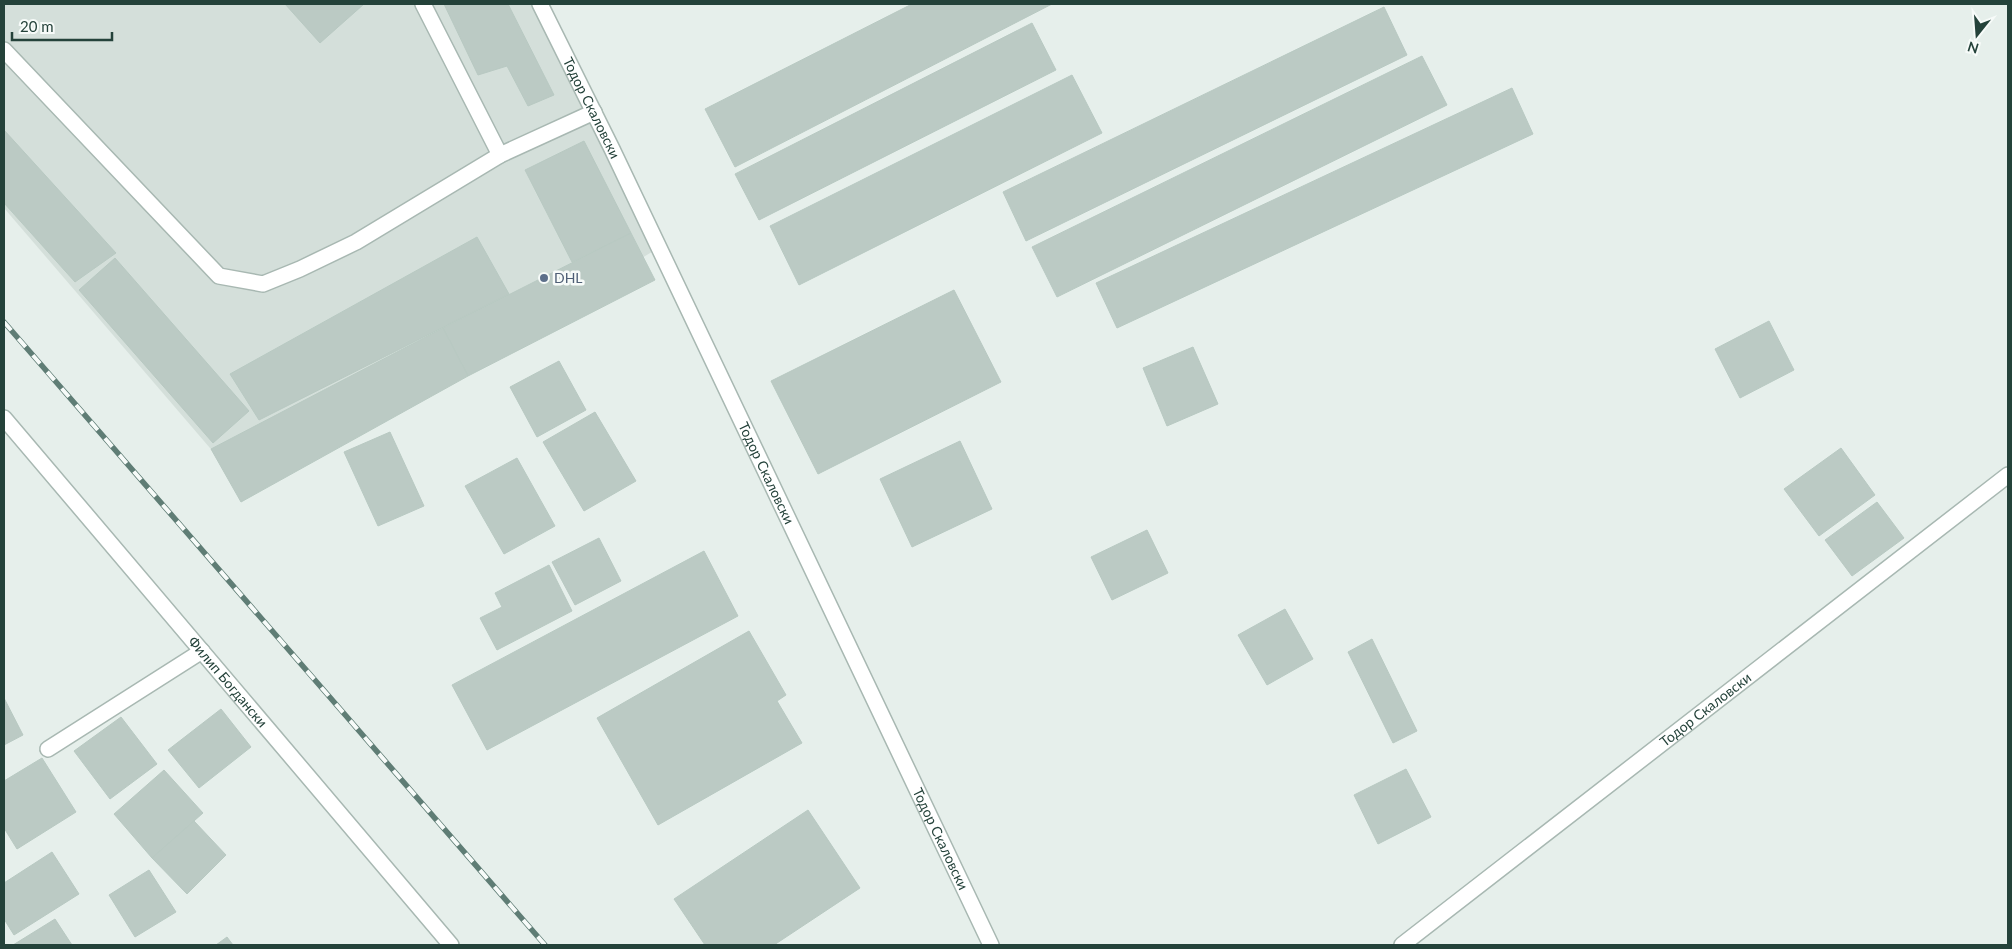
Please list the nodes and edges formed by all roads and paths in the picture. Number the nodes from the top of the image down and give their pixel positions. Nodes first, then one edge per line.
1 (423, 4) edge
2 (540, 4) edge
3 (4, 50) edge
4 (594, 112) junction
5 (500, 155) junction
6 (4, 418) edge
7 (2008, 475) edge
8 (202, 651) junction
9 (48, 749) dead end
10 (451, 945) edge
11 (991, 945) edge
12 (1402, 945) edge

1 - 5 street
2 - 4 street, Тодор Скаловски
3 - 5 street
4 - 5 street
4 - 11 street, Тодор Скаловски
6 - 8 street, Филип Богдански
7 - 12 street, Тодор Скаловски
8 - 9 street
8 - 10 street, Филип Богдански

